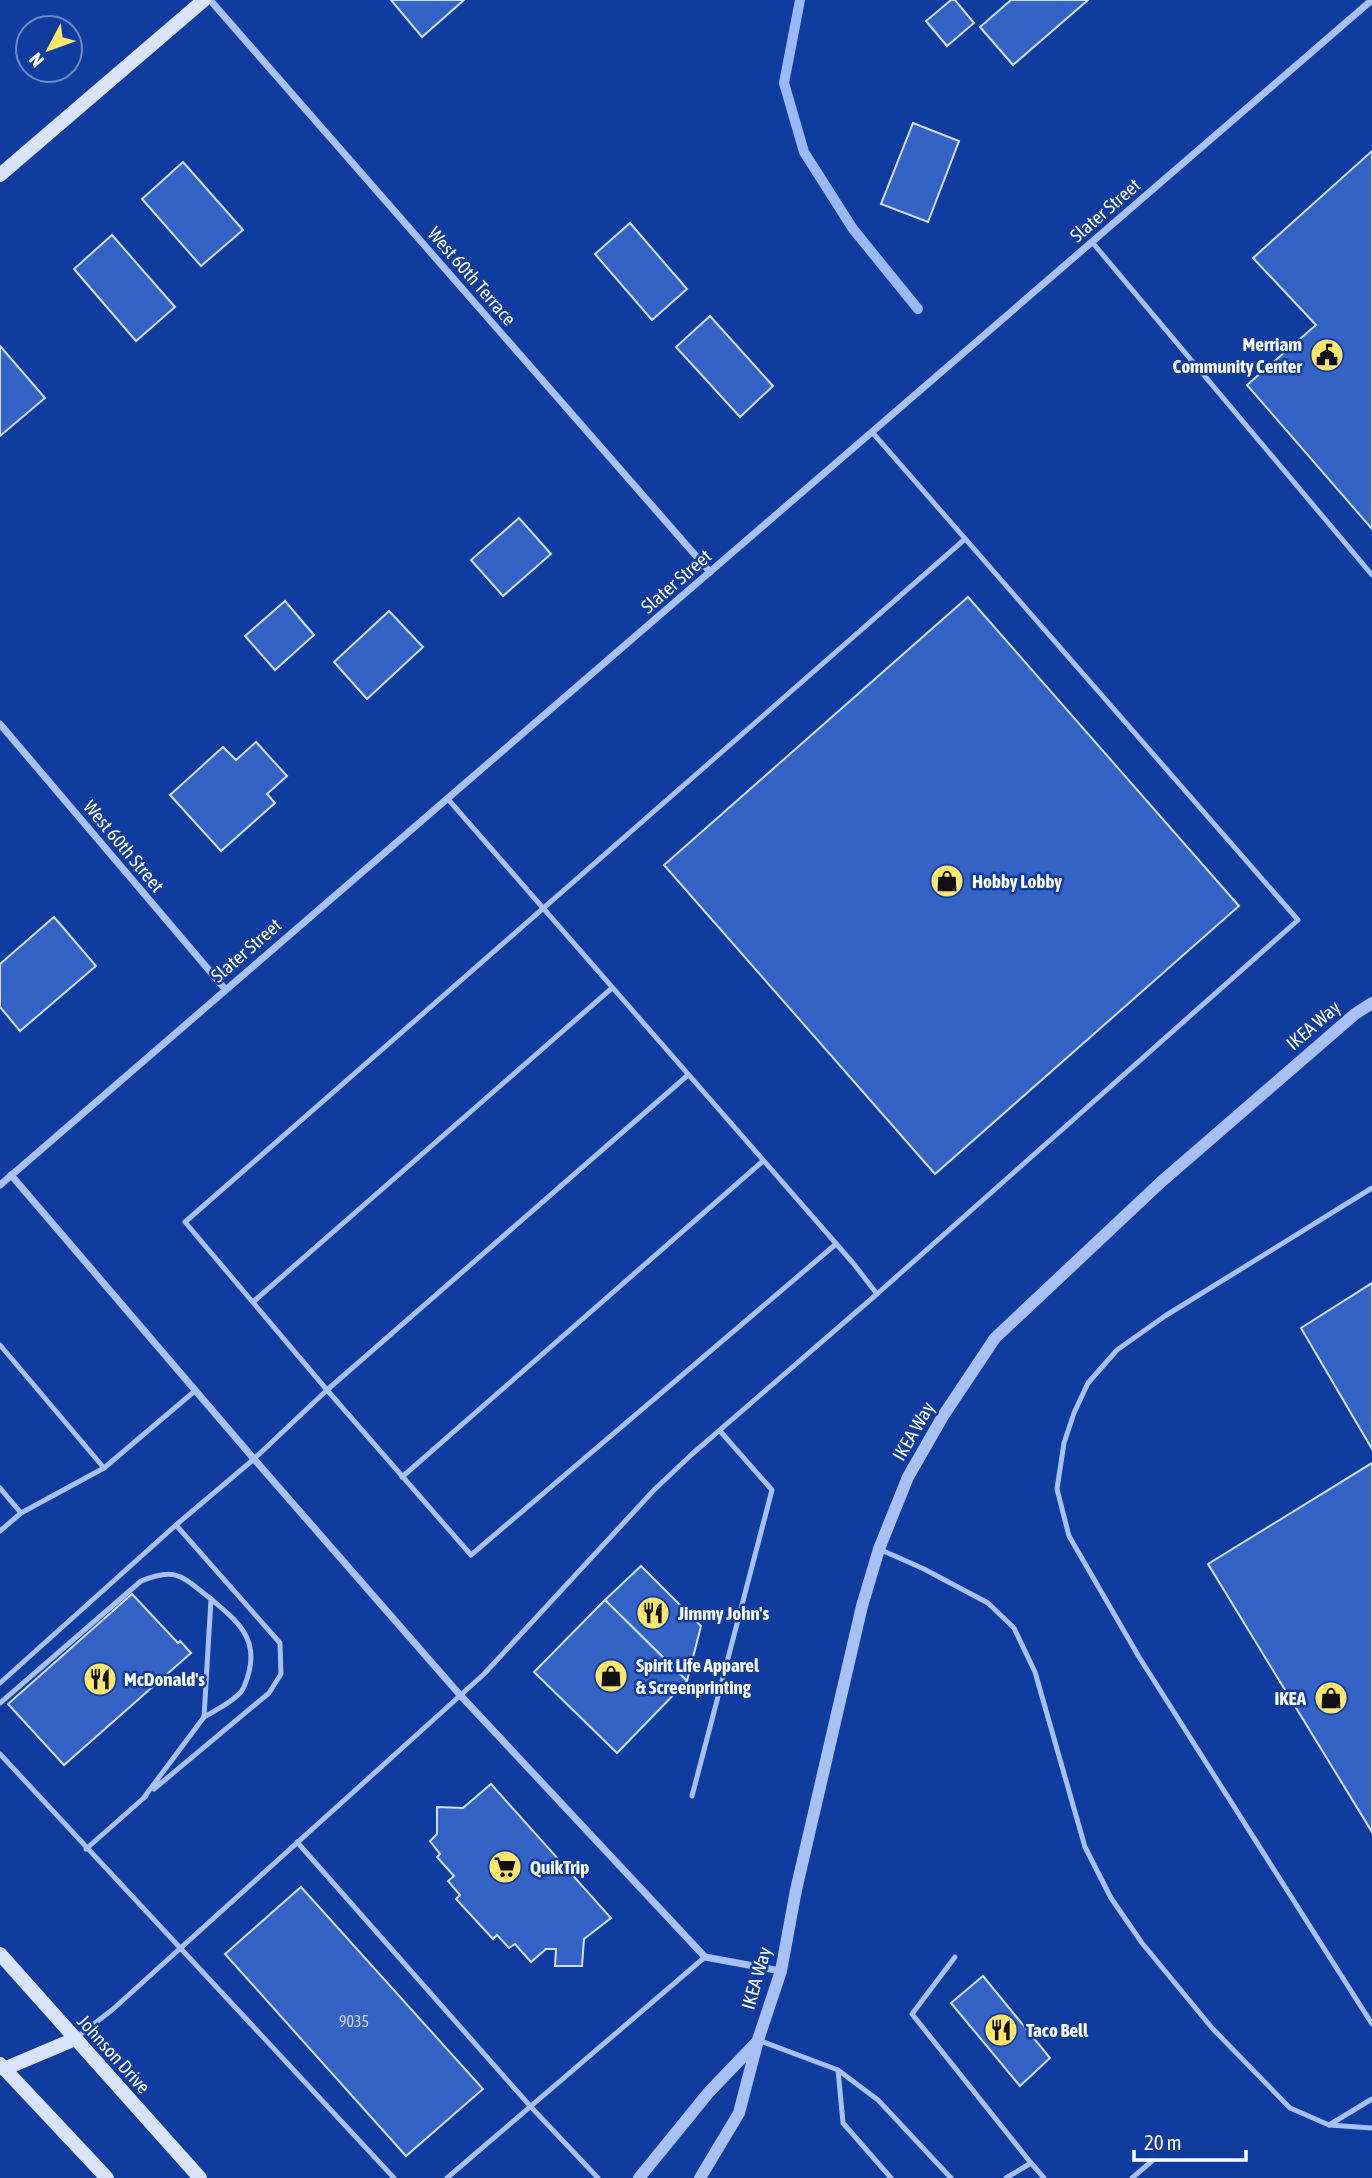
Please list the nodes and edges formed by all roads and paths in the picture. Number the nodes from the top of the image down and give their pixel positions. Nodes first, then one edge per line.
1 (204, 0) edge
2 (210, 0) edge
3 (1372, 0) edge
4 (0, 175) edge
5 (1091, 242) junction
6 (872, 432) junction
7 (965, 539) junction
8 (710, 572) junction
9 (1372, 575) edge
10 (0, 724) edge
11 (447, 798) junction
12 (542, 908) junction
13 (612, 988) junction
14 (225, 989) junction
15 (1372, 1003) edge
16 (688, 1074) junction
17 (763, 1161) junction
18 (11, 1175) junction
19 (0, 1185) edge
20 (1372, 1188) edge
21 (836, 1244) junction
22 (877, 1294) junction
23 (253, 1302) junction
24 (0, 1345) edge
25 (196, 1390) junction
26 (327, 1391) junction
27 (720, 1431) junction
28 (254, 1459) junction
29 (104, 1468) junction
30 (402, 1477) junction
31 (0, 1488) edge
32 (21, 1513) junction
33 (176, 1525) junction
34 (0, 1531) edge
35 (878, 1549) junction
36 (211, 1599) junction
37 (0, 1683) edge
38 (460, 1695) junction
39 (0, 1703) edge
40 (204, 1717) junction
41 (0, 1754) edge
42 (145, 1796) junction
43 (692, 1796) dead end
44 (297, 1842) junction
45 (86, 1849) junction
46 (181, 1948) junction
47 (0, 1954) edge
48 (705, 1957) junction
49 (955, 1957) dead end
50 (781, 1971) junction
51 (1372, 2024) edge
52 (75, 2039) junction
53 (758, 2040) junction
54 (2, 2066) edge
55 (838, 2070) junction
56 (1372, 2099) edge
57 (531, 2107) junction
58 (1329, 2125) junction
59 (1372, 2128) edge
60 (1152, 2161) dead end
61 (1031, 2163) junction
62 (107, 2178) edge
63 (200, 2178) edge
64 (394, 2178) edge
65 (447, 2178) edge
66 (598, 2178) edge
67 (639, 2178) edge
68 (700, 2178) edge
69 (891, 2178) edge
70 (951, 2178) edge
71 (1006, 2178) edge
72 (1044, 2178) edge
73 (1132, 2178) edge

1 - 4 main road
2 - 8 street, West 60th Terrace
3 - 5 street, Slater Street
5 - 6 street, Slater Street
5 - 9 lane
6 - 7 lane
6 - 8 street, Slater Street
7 - 12 lane
7 - 22 lane
8 - 11 street, Slater Street
10 - 14 street, West 60th Street
11 - 12 lane
11 - 14 street, Slater Street
12 - 13 lane
12 - 23 lane
13 - 16 lane
13 - 23 lane
14 - 18 street, Slater Street
15 - 35 street, IKEA Way
16 - 17 lane
16 - 26 lane
17 - 21 lane
17 - 30 lane
18 - 19 street, Slater Street
18 - 25 street
20 - 51 lane
21 - 22 lane
21 - 30 lane
22 - 27 lane
23 - 26 lane
24 - 29 lane
25 - 28 street
25 - 29 lane
26 - 28 lane
26 - 30 lane
27 - 38 lane
27 - 43 lane
28 - 33 lane
28 - 38 street
29 - 32 lane
31 - 32 lane
32 - 34 lane
33 - 37 lane
33 - 42 lane
35 - 50 street, IKEA Way
35 - 58 lane
36 - 39 lane
36 - 40 lane
36 - 40 lane
38 - 44 lane
38 - 48 street
40 - 42 lane
41 - 45 lane
42 - 45 lane
44 - 46 lane
44 - 57 lane
45 - 46 lane
46 - 52 lane
46 - 64 lane
47 - 52 main road, Johnson Drive
48 - 50 street
48 - 57 lane
49 - 61 lane
50 - 53 street, IKEA Way
52 - 54 main road
52 - 63 main road, Johnson Drive
53 - 55 lane
53 - 67 street, IKEA Way
53 - 68 street, IKEA Way
54 - 62 main road
55 - 69 lane
55 - 70 lane
56 - 58 lane
57 - 65 lane
57 - 66 lane
58 - 59 lane
60 - 73 lane
61 - 71 lane
61 - 72 lane

